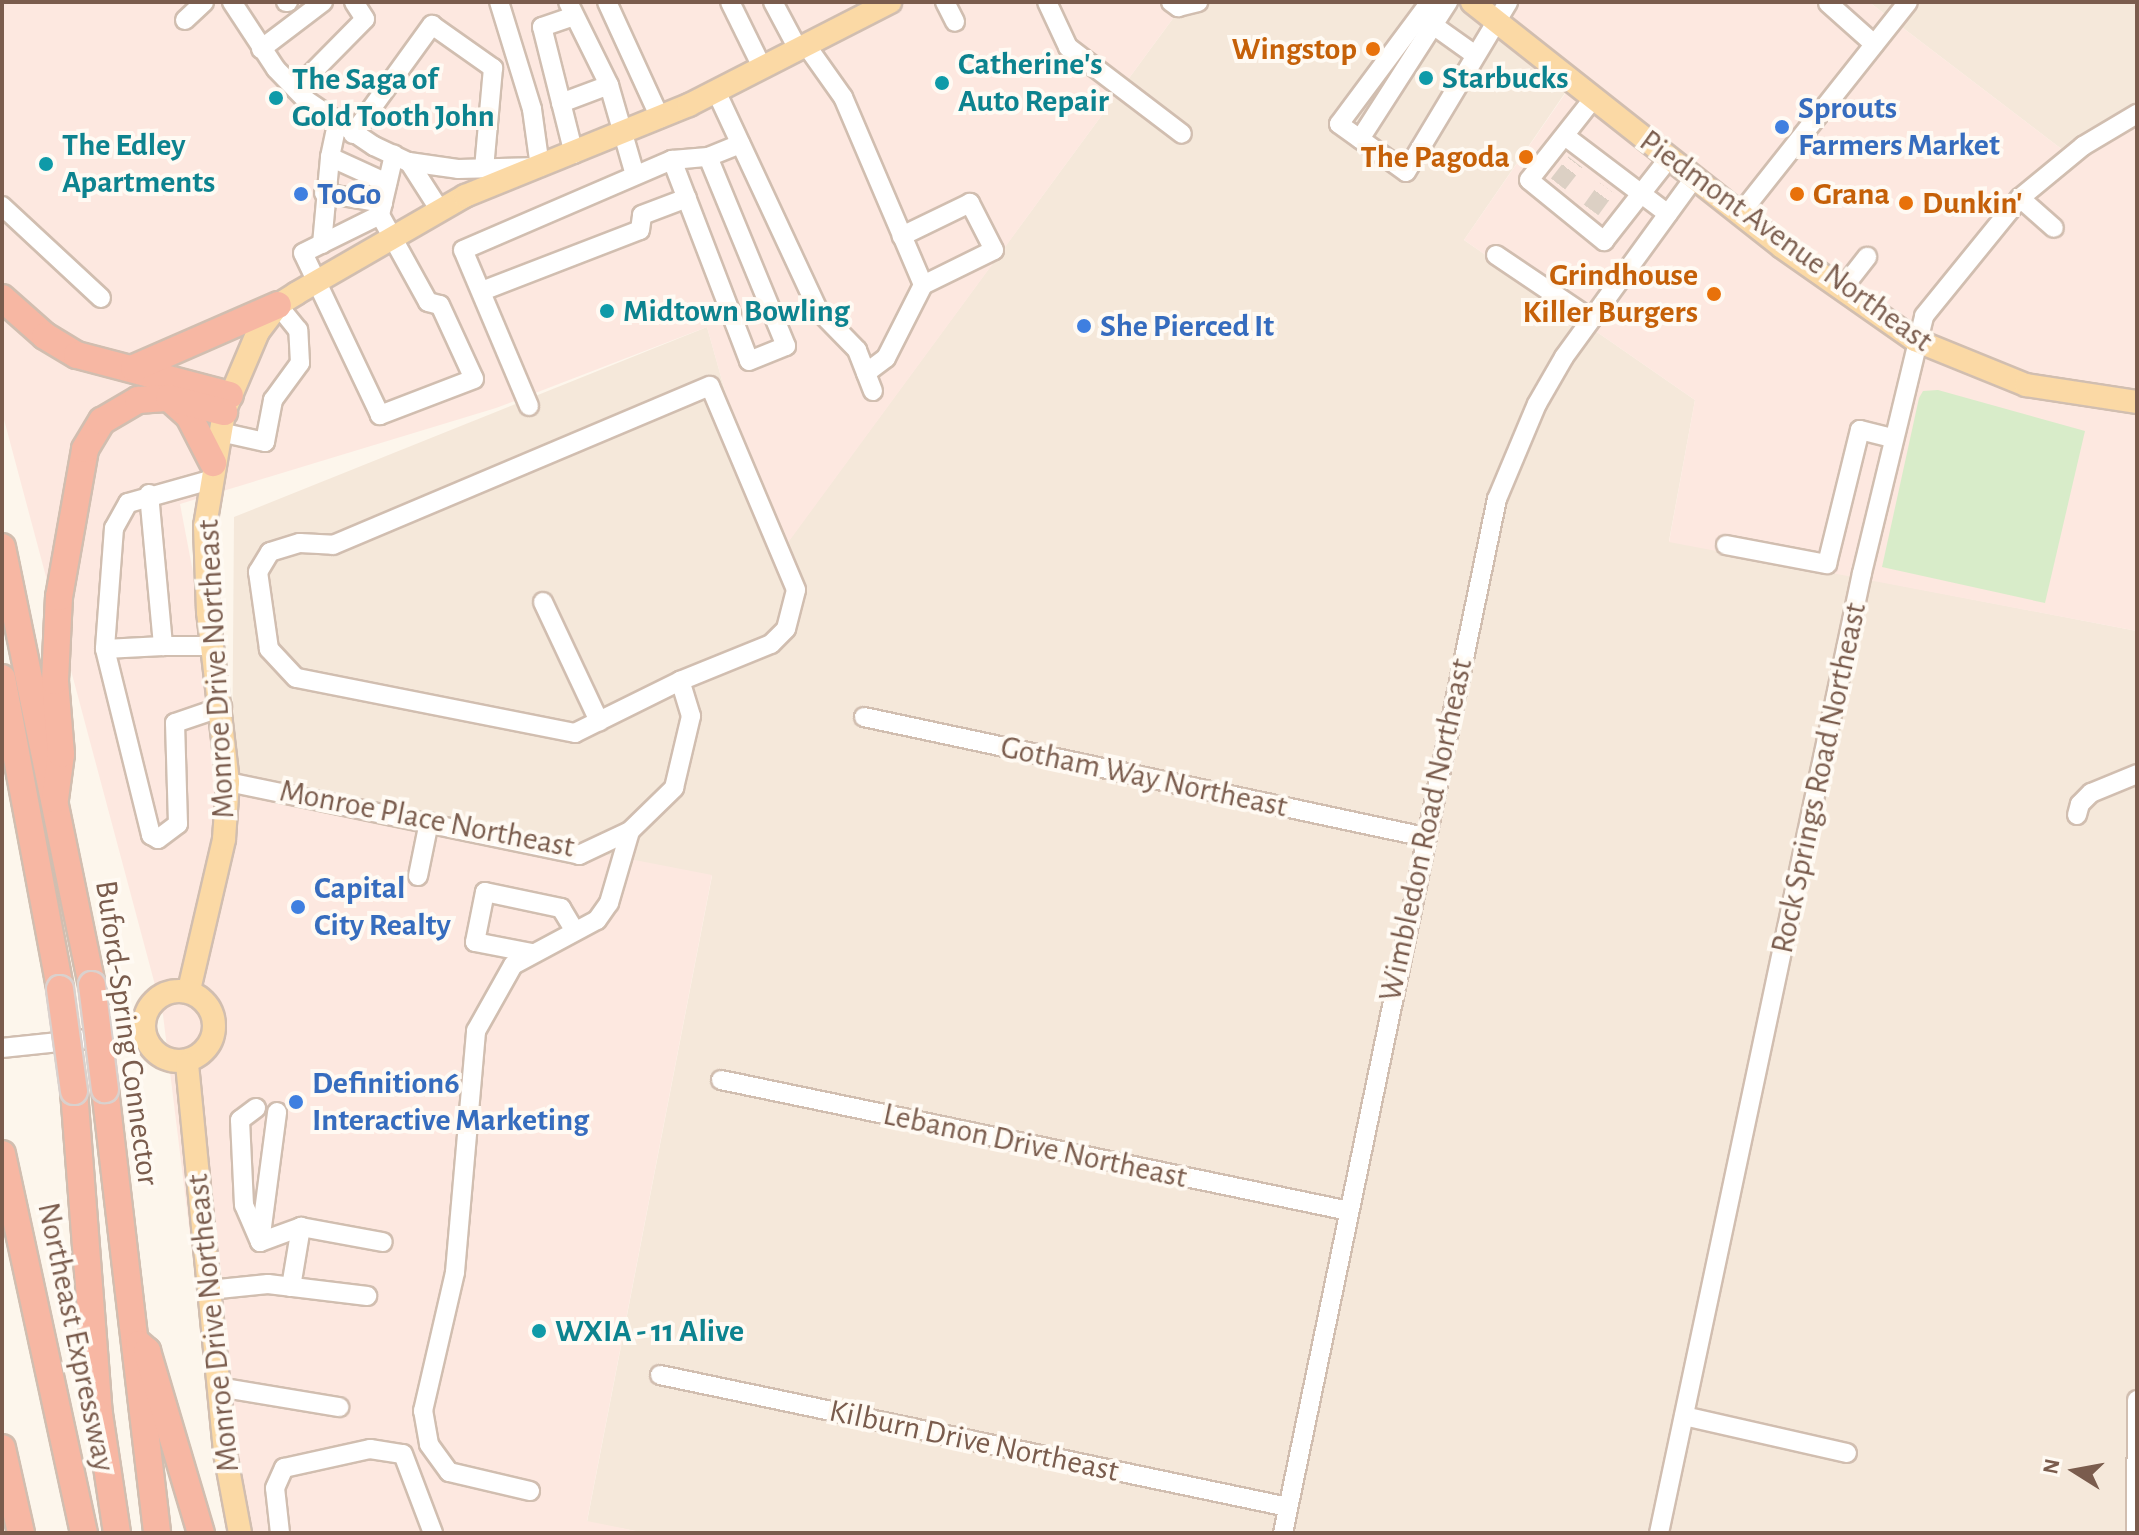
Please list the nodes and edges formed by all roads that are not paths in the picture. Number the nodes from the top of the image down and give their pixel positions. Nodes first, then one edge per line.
1 (204, 2) edge
2 (232, 2) edge
3 (323, 2) edge
4 (354, 2) edge
5 (499, 2) edge
6 (607, 2) edge
7 (730, 2) edge
8 (773, 2) edge
9 (945, 2) edge
10 (1047, 2) edge
11 (1171, 2) edge
12 (1198, 2) edge
13 (1430, 2) edge
14 (1448, 2) edge
15 (1472, 2) edge
16 (1908, 2) edge
17 (1828, 3) edge
18 (881, 4) edge
19 (571, 9) edge
20 (1501, 11) edge
21 (185, 20) dead end
22 (955, 22) dead end
23 (1433, 25) junction
24 (1874, 44) junction
25 (802, 47) junction
26 (261, 49) junction
27 (1475, 55) junction
28 (762, 67) junction
29 (609, 85) junction
30 (296, 89) junction
31 (716, 91) junction
32 (1593, 99) junction
33 (561, 103) junction
34 (2137, 114) edge
35 (660, 118) junction
36 (345, 129) junction
37 (621, 134) junction
38 (1182, 134) dead end
39 (1565, 136) junction
40 (1360, 139) junction
41 (740, 144) junction
42 (574, 154) junction
43 (330, 157) junction
44 (708, 157) junction
45 (401, 158) junction
46 (1669, 158) junction
47 (672, 160) junction
48 (438, 166) junction
49 (540, 167) junction
50 (484, 168) junction
51 (635, 175) junction
52 (1694, 178) junction
53 (387, 183) junction
54 (324, 193) junction
55 (1642, 194) junction
56 (465, 196) junction
57 (687, 198) junction
58 (2020, 198) junction
59 (2, 206) edge
60 (382, 209) junction
61 (439, 209) junction
62 (1668, 214) junction
63 (1740, 214) junction
64 (2054, 228) dead end
65 (393, 236) junction
66 (902, 236) junction
67 (322, 244) junction
68 (1496, 255) dead end
69 (1867, 257) dead end
70 (317, 281) junction
71 (923, 285) junction
72 (1842, 289) junction
73 (482, 291) junction
74 (2, 298) edge
75 (101, 298) dead end
76 (278, 305) junction
77 (1591, 319) junction
78 (1915, 340) junction
79 (134, 368) junction
80 (866, 373) junction
81 (873, 391) dead end
82 (169, 398) junction
83 (2137, 402) edge
84 (529, 406) dead end
85 (225, 413) junction
86 (1892, 438) junction
87 (212, 472) junction
88 (149, 494) junction
89 (1726, 545) dead end
90 (2, 547) edge
91 (543, 602) dead end
92 (163, 646) junction
93 (213, 646) junction
94 (105, 649) junction
95 (2, 678) edge
96 (680, 681) junction
97 (222, 707) junction
98 (864, 717) dead end
99 (599, 721) junction
100 (2137, 774) edge
101 (228, 782) junction
102 (55, 799) junction
103 (2077, 815) dead end
104 (429, 822) junction
105 (630, 831) junction
106 (1425, 837) junction
107 (418, 876) dead end
108 (575, 931) junction
109 (532, 953) junction
110 (189, 990) junction
111 (145, 1033) junction
112 (2, 1048) edge
113 (187, 1064) junction
114 (721, 1080) dead end
115 (256, 1108) dead end
116 (277, 1112) dead end
117 (2, 1154) edge
118 (1349, 1211) junction
119 (2, 1213) edge
120 (301, 1227) junction
121 (260, 1242) junction
122 (383, 1242) dead end
123 (291, 1287) junction
124 (209, 1290) junction
125 (367, 1296) dead end
126 (132, 1336) junction
127 (660, 1375) dead end
128 (219, 1387) junction
129 (2137, 1400) edge
130 (339, 1407) dead end
131 (1684, 1416) junction
132 (2, 1448) edge
133 (1847, 1453) dead end
134 (530, 1491) dead end
135 (1288, 1507) junction
136 (21, 1533) edge
137 (77, 1533) edge
138 (84, 1533) edge
139 (117, 1533) edge
140 (157, 1533) edge
141 (201, 1533) edge
142 (240, 1533) edge
143 (280, 1533) edge
144 (433, 1533) edge
145 (1283, 1533) edge
146 (1659, 1533) edge
147 (2136, 1533) edge

1 - 21 street
2 - 26 street
3 - 26 street
4 - 30 street
5 - 49 street
6 - 35 street
7 - 28 street
8 - 25 street
9 - 22 street
10 - 38 street
11 - 12 street
13 - 40 street
14 - 23 street
15 - 20 main road, Piedmont Avenue Northeast
16 - 24 street
17 - 24 street
18 - 25 main road, Monroe Drive Northeast
19 - 29 street
19 - 33 street
20 - 27 street
20 - 32 main road, Piedmont Avenue Northeast
23 - 27 street
23 - 40 street
24 - 63 street
25 - 28 main road, Monroe Drive Northeast
25 - 66 street
26 - 30 street
27 - 40 street
28 - 31 main road, Monroe Drive Northeast
29 - 33 street
29 - 37 street
30 - 36 street
31 - 35 main road, Monroe Drive Northeast
31 - 41 street
32 - 39 street
32 - 46 main road, Piedmont Avenue Northeast
33 - 42 street
34 - 58 street, Rock Springs Road Northeast
35 - 37 main road, Monroe Drive Northeast
36 - 43 street
36 - 45 street
36 - 50 street
37 - 42 main road, Monroe Drive Northeast
37 - 51 street
39 - 55 street
39 - 55 street
41 - 44 street
41 - 80 street
42 - 49 main road, Monroe Drive Northeast
43 - 53 street
43 - 54 street
44 - 47 street
44 - 57 street
45 - 48 street
45 - 53 street
45 - 61 street
46 - 52 main road, Piedmont Avenue Northeast
46 - 55 street
47 - 51 street
47 - 57 street
48 - 50 street
48 - 56 street
49 - 50 street
49 - 56 main road, Monroe Drive Northeast
51 - 73 street
52 - 62 street, Wimbledon Road Northeast
52 - 63 main road, Piedmont Avenue Northeast
53 - 60 street
54 - 60 street
54 - 67 street
55 - 62 street
56 - 61 main road, Monroe Drive Northeast
57 - 73 street
58 - 64 street
58 - 78 street, Rock Springs Road Northeast
59 - 75 street
60 - 65 street
60 - 67 street
61 - 65 main road, Monroe Drive Northeast
62 - 77 street, Wimbledon Road Northeast
63 - 72 main road, Piedmont Avenue Northeast
65 - 70 main road, Monroe Drive Northeast
65 - 70 street
66 - 71 street
66 - 71 street
67 - 70 street
68 - 77 street
69 - 72 street
70 - 76 main road, Monroe Drive Northeast
71 - 80 street
72 - 78 main road, Piedmont Avenue Northeast
73 - 84 street
74 - 79 highway
76 - 79 highway
76 - 85 main road, Monroe Drive Northeast
76 - 85 street
77 - 106 street, Wimbledon Road Northeast
78 - 83 main road, Piedmont Avenue Northeast
78 - 86 street, Rock Springs Road Northeast
79 - 85 highway
80 - 81 street
82 - 85 highway
82 - 87 highway
82 - 102 highway
85 - 87 main road, Monroe Drive Northeast
86 - 89 street
86 - 131 street, Rock Springs Road Northeast
87 - 88 street
87 - 93 main road, Monroe Drive Northeast
88 - 92 street
88 - 94 street
90 - 102 highway, Buford-Spring Connector
91 - 99 street
92 - 93 street
92 - 94 street
93 - 97 main road, Monroe Drive Northeast
94 - 97 street
95 - 139 highway, Buford-Spring Connector, bridge
96 - 99 street
96 - 99 street
96 - 105 street, Monroe Place Northeast
97 - 101 main road, Monroe Drive Northeast
98 - 106 street, Gotham Way Northeast
100 - 103 street
101 - 104 street, Monroe Place Northeast
101 - 110 main road, Monroe Drive Northeast
102 - 126 highway, Buford-Spring Connector, bridge
104 - 105 street, Monroe Place Northeast
104 - 107 street
105 - 108 street
106 - 118 street, Wimbledon Road Northeast
108 - 109 street
108 - 109 street
109 - 134 street
110 - 111 main road
110 - 113 main road
111 - 112 street
111 - 113 main road
113 - 124 main road, Monroe Drive Northeast
114 - 118 street, Lebanon Drive Northeast
115 - 121 street
116 - 121 street
117 - 138 highway, Northeast Expressway
118 - 135 street, Wimbledon Road Northeast
119 - 137 highway
120 - 121 street
120 - 122 street
120 - 123 street
123 - 124 street
123 - 125 street
124 - 128 main road, Monroe Drive Northeast
126 - 140 highway, Buford-Spring Connector
126 - 141 highway
127 - 135 street, Kilburn Drive Northeast
128 - 130 street
128 - 142 main road, Monroe Drive Northeast
129 - 147 street
131 - 133 street
131 - 146 street, Rock Springs Road Northeast
132 - 136 highway
135 - 145 street, Wimbledon Road Northeast
143 - 144 street

